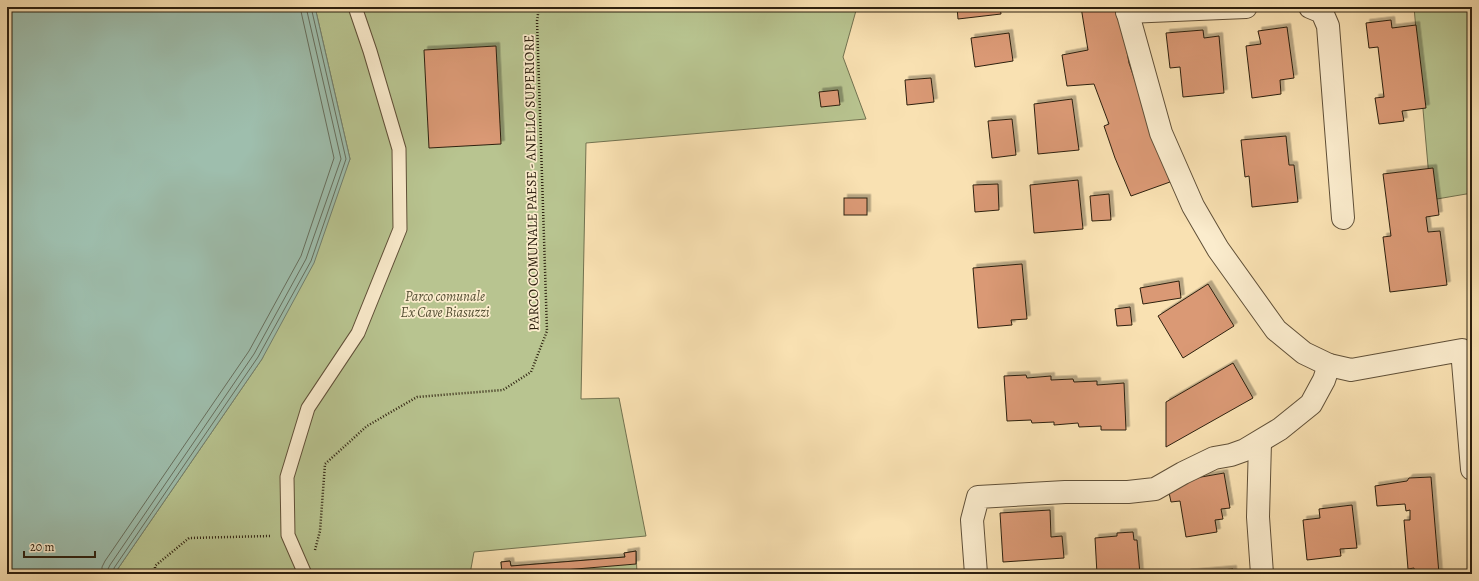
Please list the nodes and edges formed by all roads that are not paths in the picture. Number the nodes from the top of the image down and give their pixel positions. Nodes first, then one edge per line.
1 (355, 7) edge
2 (1246, 7) edge
3 (1310, 7) edge
4 (1127, 10) edge
5 (1343, 218) dead end
6 (1467, 348) edge
7 (1329, 365) junction
8 (1260, 442) junction
9 (1472, 469) edge
10 (305, 574) edge
11 (976, 574) edge
12 (1262, 574) edge

1 - 10 lane
2 - 4 street
3 - 5 street
4 - 7 street
6 - 7 street
6 - 9 street
7 - 8 street
8 - 11 street
8 - 12 street

